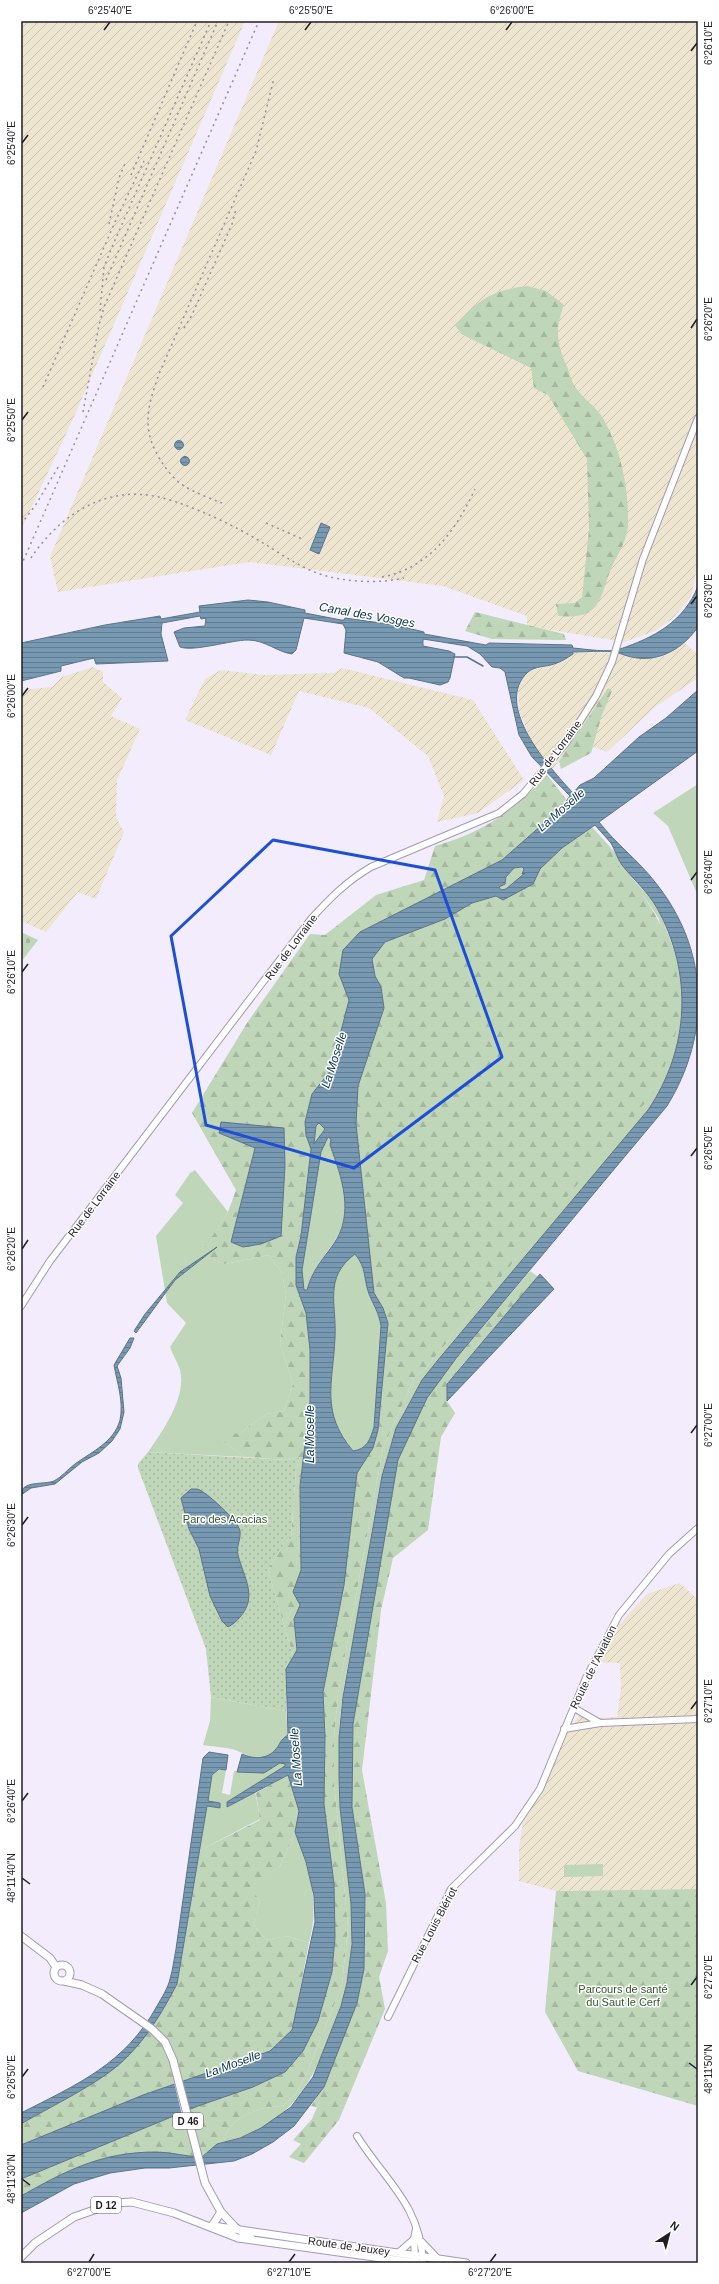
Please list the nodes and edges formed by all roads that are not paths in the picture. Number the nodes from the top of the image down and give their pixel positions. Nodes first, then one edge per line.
1 (698, 418) edge
2 (21, 1306) edge
3 (698, 1528) edge
4 (574, 1708) junction
5 (569, 1718) junction
6 (698, 1719) edge
7 (600, 1723) junction
8 (582, 1726) junction
9 (564, 1729) junction
10 (21, 1936) edge
11 (56, 1967) junction
12 (70, 1974) junction
13 (64, 1981) junction
14 (82, 1985) junction
15 (388, 2017) dead end
16 (357, 2136) dead end
17 (210, 2193) junction
18 (221, 2212) junction
19 (203, 2225) junction
20 (212, 2226) junction
21 (416, 2228) junction
22 (257, 2232) junction
23 (238, 2233) junction
24 (254, 2240) joint
25 (414, 2240) junction
26 (422, 2242) junction
27 (398, 2253) junction
28 (21, 2257) edge
29 (423, 2260) edge
30 (439, 2260) junction
31 (415, 2261) edge
32 (396, 2262) edge
33 (466, 2263) edge

1 - 2 main road, Rue de Lorraine
3 - 4 main road, Route de l'Aviation
4 - 5 main road, Route de l'Aviation
4 - 7 main road
5 - 8 main road
5 - 9 main road, Route de l'Aviation
6 - 7 main road
7 - 8 main road
8 - 9 main road
9 - 15 main road, Rue Louis Blériot
10 - 11 main road
11 - 12 main road
11 - 13 main road
12 - 13 main road
12 - 14 main road
13 - 14 main road
14 - 17 main road, D 46
16 - 21 main road
17 - 18 main road, D 46
17 - 22 main road, D 46
18 - 20 main road
18 - 23 main road, D 46
19 - 20 main road, D 12
19 - 23 main road, D 12
19 - 28 main road, D 12
20 - 23 main road, D 12
21 - 25 main road
21 - 26 main road
22 - 23 main road, D 12
22 - 27 main road, Route de Jeuxey / D 12
23 - 24 main road, D 46
24 - 32 main road, Route de Jeuxey / D 12
25 - 27 main road
25 - 31 main road
26 - 29 main road
26 - 30 main road
27 - 31 main road, Route de Jeuxey / D 12
29 - 30 main road, Route de Jeuxey
29 - 31 main road, Route de Jeuxey / D 12
30 - 33 main road, Route de Jeuxey
31 - 32 main road, Route de Jeuxey / D 12

